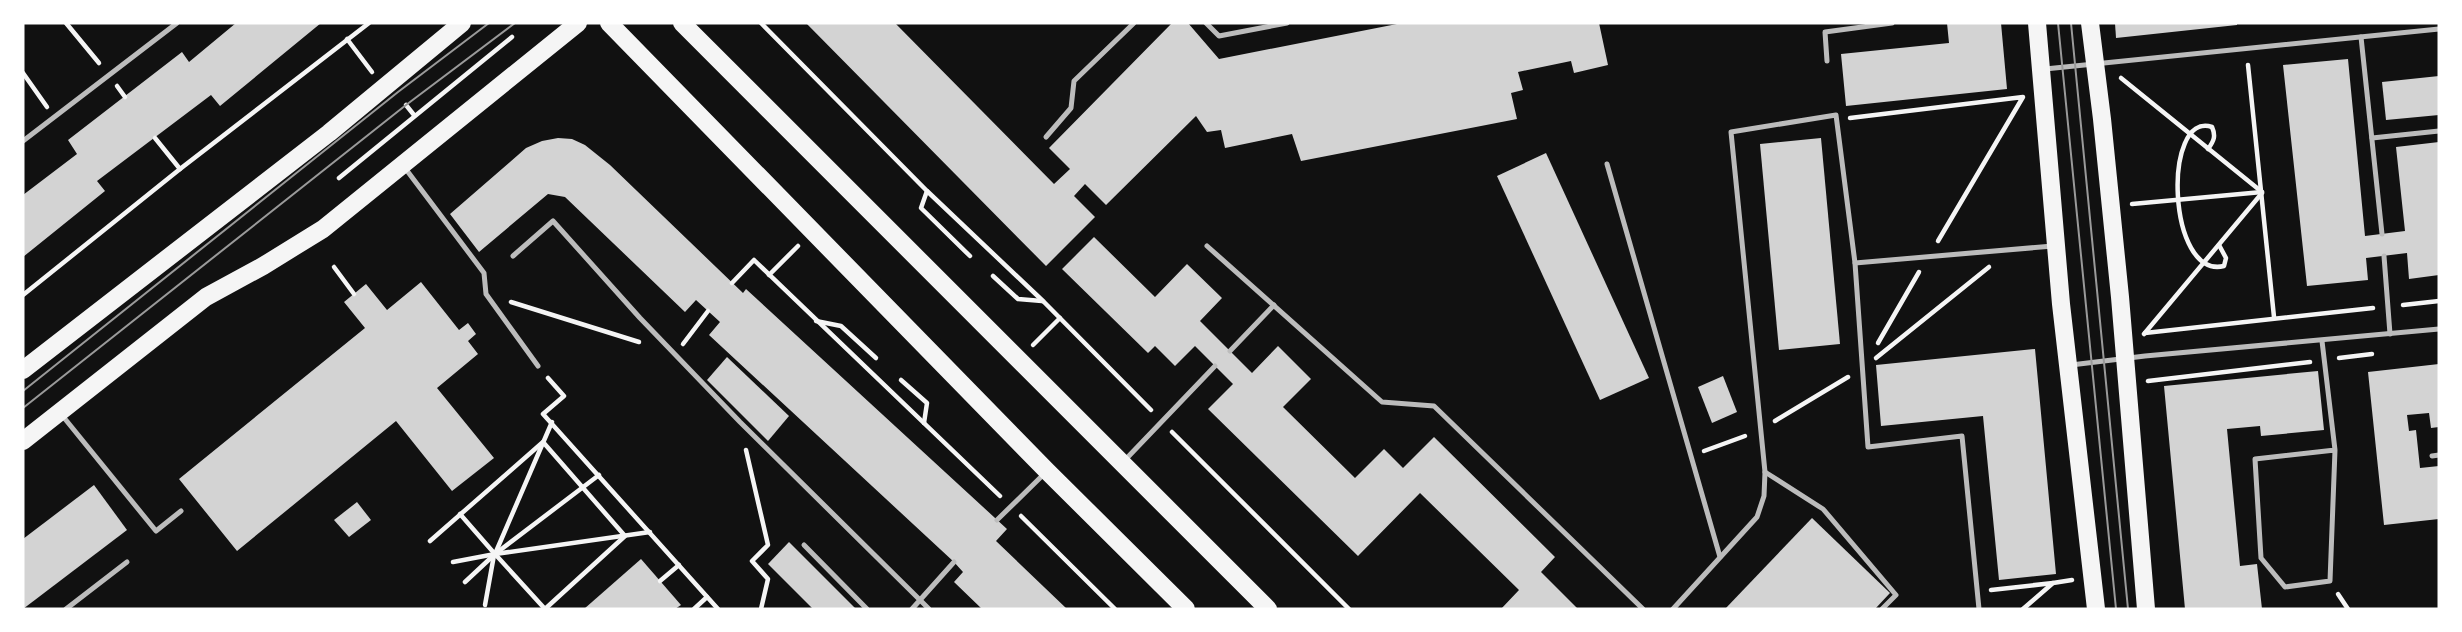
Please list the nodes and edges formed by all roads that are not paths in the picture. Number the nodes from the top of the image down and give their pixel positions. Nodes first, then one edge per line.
1 (177, 23) edge
2 (462, 23) edge
3 (578, 23) edge
4 (609, 23) edge
5 (682, 23) edge
6 (1134, 23) edge
7 (1206, 23) edge
8 (1287, 23) edge
9 (1892, 23) edge
10 (2037, 23) edge
11 (2090, 23) edge
12 (2439, 29) edge
13 (2361, 37) junction
14 (1827, 61) dead end
15 (2094, 64) junction
16 (2041, 69) junction
17 (2439, 131) edge
18 (1046, 137) dead end
19 (2372, 138) junction
20 (23, 141) edge
21 (1607, 164) dead end
22 (402, 165) junction
23 (2382, 234) dead end
24 (1207, 246) dead end
25 (2056, 246) junction
26 (513, 256) dead end
27 (2384, 256) dead end
28 (1854, 263) junction
29 (1274, 305) junction
30 (2439, 329) edge
31 (2390, 334) junction
32 (2322, 341) junction
33 (1230, 351) dead end
34 (2124, 360) junction
35 (538, 366) road end
36 (1215, 366) dead end
37 (2068, 366) junction
38 (23, 370) edge
39 (60, 412) junction
40 (23, 441) edge
41 (2335, 450) junction
42 (2439, 455) edge
43 (2432, 456) dead end
44 (1121, 464) junction
45 (1047, 471) junction
46 (1765, 472) junction
47 (181, 511) dead end
48 (998, 520) dead end
49 (804, 545) dead end
50 (1720, 557) junction
51 (127, 562) dead end
52 (954, 562) dead end
53 (920, 600) junction
54 (66, 609) edge
55 (867, 609) edge
56 (912, 609) edge
57 (929, 609) edge
58 (1186, 609) edge
59 (1268, 609) edge
60 (1643, 609) edge
61 (1673, 609) edge
62 (1882, 609) edge
63 (1979, 609) edge
64 (2096, 609) edge
65 (2146, 609) edge

1 - 20 lane
2 - 38 main road
3 - 22 main road
4 - 45 main road
5 - 44 main road
6 - 18 lane
7 - 8 lane
9 - 14 lane
10 - 16 main road
11 - 15 main road
12 - 13 lane
13 - 15 lane
13 - 19 lane
15 - 16 lane
15 - 34 main road
16 - 25 main road
17 - 19 lane
19 - 23 lane
21 - 50 lane
22 - 35 lane
22 - 39 main road
24 - 29 lane
25 - 28 lane
25 - 37 main road
26 - 53 lane
27 - 31 lane
28 - 46 lane
28 - 63 lane
29 - 33 lane
29 - 60 lane
30 - 31 lane
31 - 32 lane
32 - 34 lane
32 - 41 lane
34 - 37 lane
34 - 65 main road
36 - 44 lane
37 - 64 main road
39 - 40 main road
39 - 47 lane
41 - 41 lane
42 - 43 lane
44 - 59 main road
45 - 48 lane
45 - 58 main road
46 - 50 lane
46 - 62 lane
49 - 55 lane
50 - 61 lane
51 - 54 lane
52 - 53 lane
53 - 56 lane
53 - 57 lane

